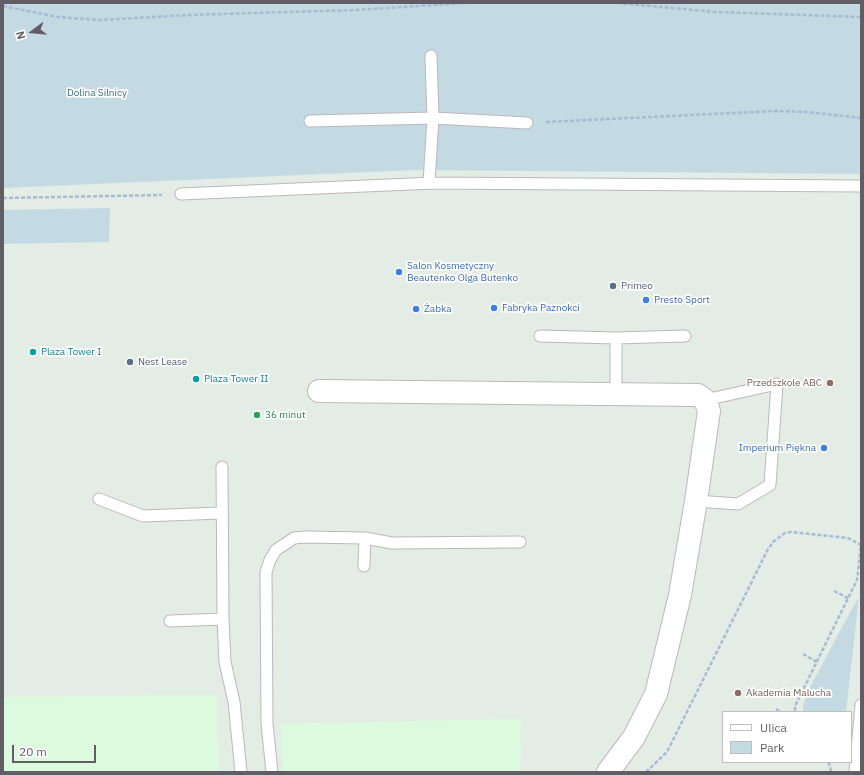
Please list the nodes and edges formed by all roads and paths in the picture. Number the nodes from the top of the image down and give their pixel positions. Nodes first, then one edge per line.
1 (466, 3) edge
2 (617, 3) edge
3 (3, 6) edge
4 (861, 17) edge
5 (431, 56) dead end
6 (433, 118) junction
7 (861, 118) edge
8 (310, 121) dead end
9 (528, 123) joint
10 (429, 183) junction
11 (861, 186) edge
12 (181, 194) joint
13 (3, 198) edge
14 (540, 336) dead end
15 (686, 336) dead end
16 (616, 338) junction
17 (320, 391) dead end
18 (616, 394) junction
19 (705, 400) junction
20 (222, 467) dead end
21 (99, 499) dead end
22 (696, 501) junction
23 (221, 512) junction
24 (365, 538) junction
25 (520, 542) dead end
26 (364, 566) dead end
27 (834, 591) dead end
28 (848, 598) junction
29 (223, 619) junction
30 (170, 621) dead end
31 (803, 654) dead end
32 (817, 662) junction
33 (861, 705) edge
34 (776, 709) dead end
35 (780, 711) edge
36 (793, 711) edge
37 (241, 772) edge
38 (272, 772) edge
39 (608, 772) edge
40 (646, 772) edge
41 (855, 772) edge

1 - 3 path
2 - 4 path
5 - 6 lane
6 - 8 lane
6 - 9 lane
6 - 10 lane
7 - 9 path
10 - 11 lane
10 - 12 lane
12 - 13 path
14 - 16 lane
15 - 16 lane
16 - 18 lane
17 - 18 street
18 - 19 street
19 - 22 street
19 - 22 lane
20 - 23 lane
21 - 23 lane
22 - 39 street
23 - 29 lane
24 - 25 lane
24 - 26 lane
24 - 38 lane
27 - 28 path
28 - 32 path
28 - 40 path
29 - 30 lane
29 - 37 lane
31 - 32 path
32 - 36 path
33 - 41 lane
34 - 35 path

